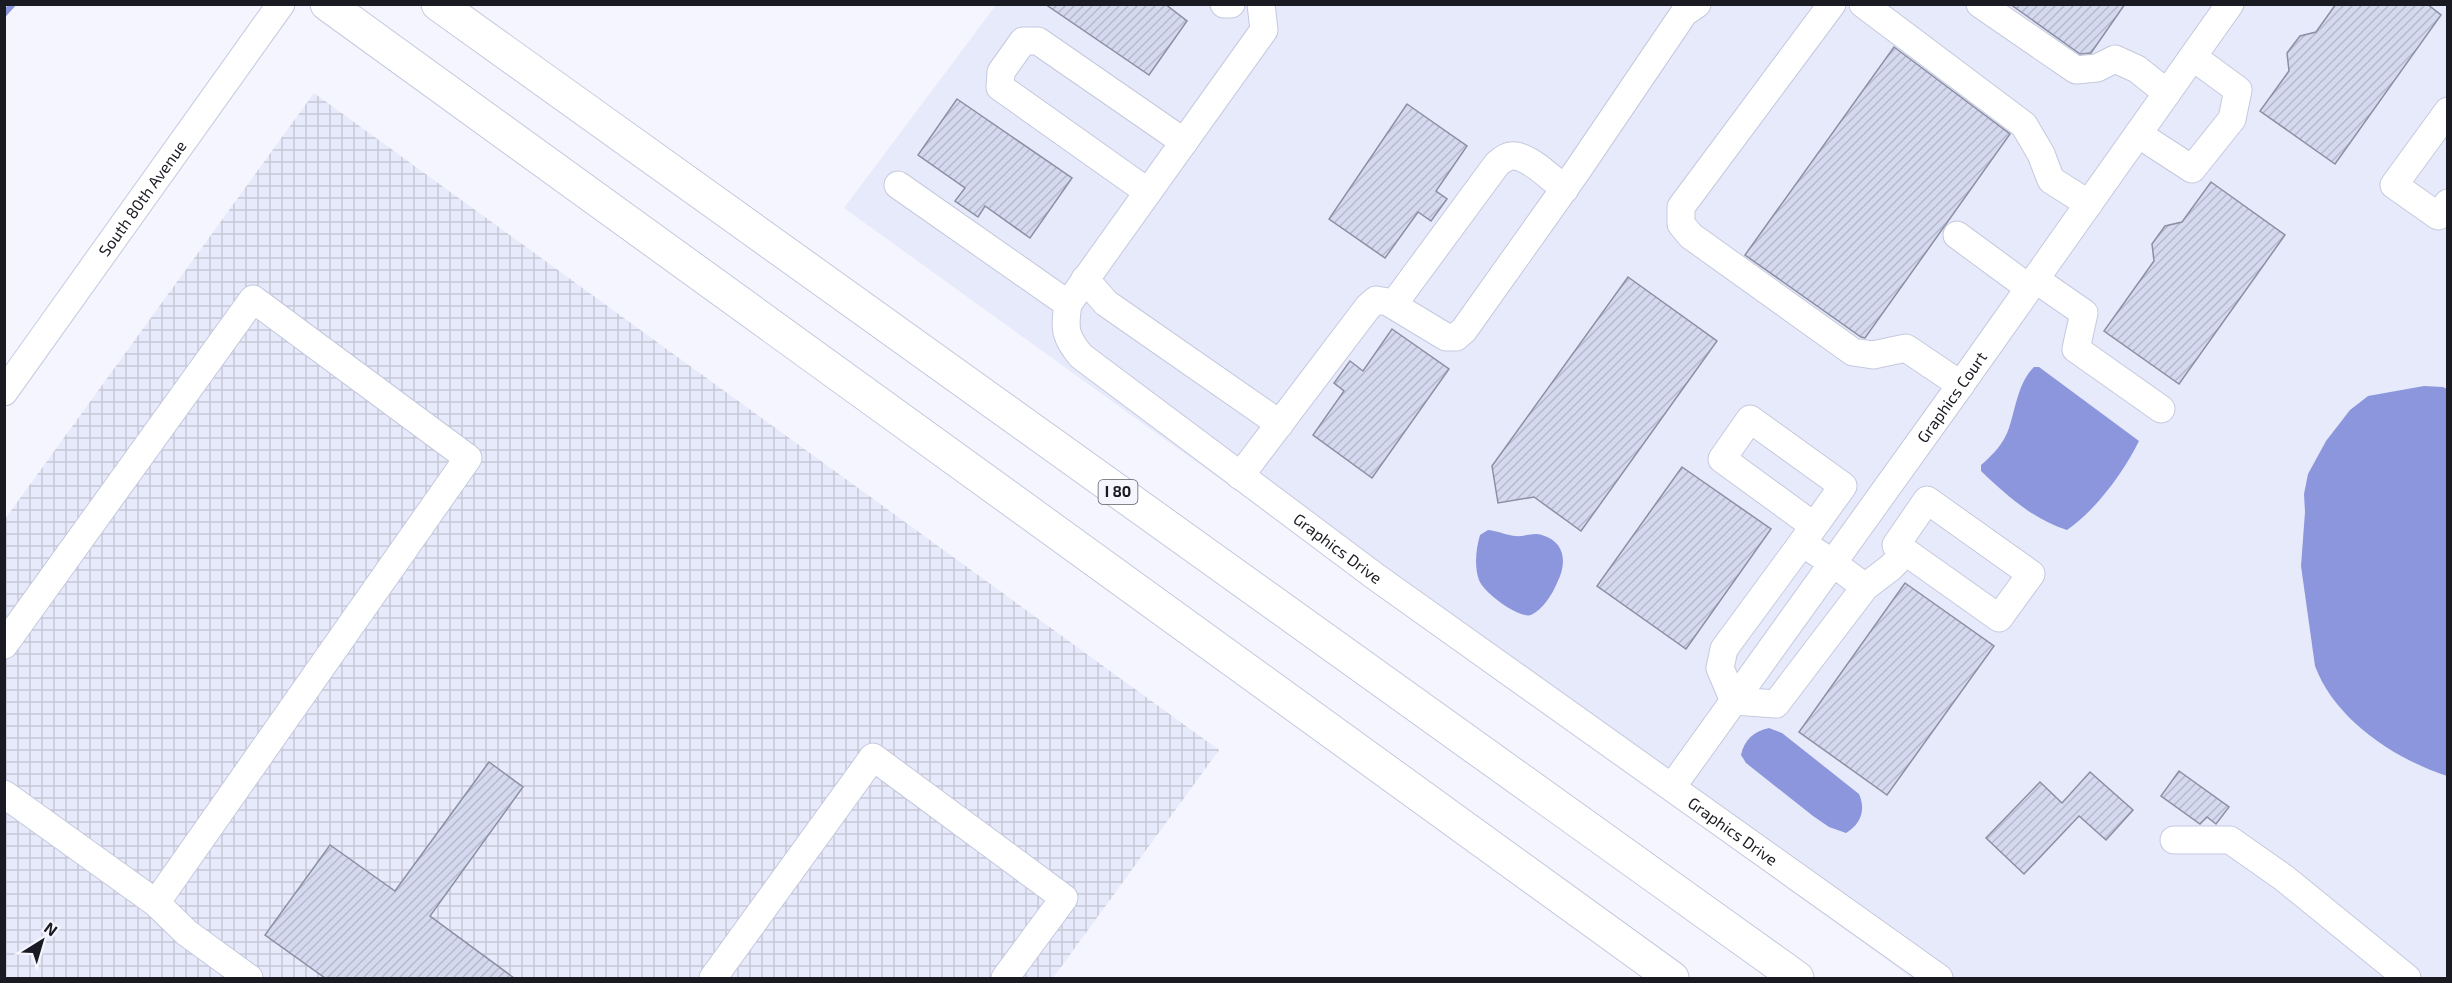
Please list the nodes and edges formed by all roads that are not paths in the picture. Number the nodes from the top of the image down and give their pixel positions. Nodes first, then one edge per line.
1 (281, 4) edge
2 (327, 4) edge
3 (438, 4) edge
4 (1224, 4) edge
5 (1231, 4) edge
6 (1262, 4) edge
7 (1697, 4) edge
8 (1832, 4) edge
9 (1863, 4) edge
10 (1980, 4) edge
11 (2230, 4) edge
12 (2193, 57) junction
13 (2167, 93) junction
14 (2448, 111) edge
15 (2138, 134) junction
16 (1184, 142) junction
17 (898, 185) dead end
18 (1565, 189) junction
19 (1148, 192) junction
20 (2448, 203) edge
21 (2089, 204) junction
22 (1957, 235) dead end
23 (1085, 279) junction
24 (2032, 284) junction
25 (1068, 304) junction
26 (1393, 305) junction
27 (1961, 385) junction
28 (4, 392) edge
29 (2161, 409) dead end
30 (1280, 424) junction
31 (1240, 476) junction
32 (1906, 552) junction
33 (1833, 563) junction
34 (1864, 587) junction
35 (4, 645) edge
36 (1734, 701) junction
37 (1672, 787) junction
38 (4, 794) edge
39 (2174, 840) dead end
40 (156, 903) junction
41 (249, 978) edge
42 (714, 978) edge
43 (1005, 978) edge
44 (1672, 978) edge
45 (1797, 978) edge
46 (1939, 978) edge
47 (2407, 978) edge

1 - 28 street, South 80th Avenue
2 - 44 highway
3 - 45 highway, I 80
4 - 5 street
6 - 16 street
7 - 18 street
8 - 27 street
9 - 21 street
10 - 13 street
11 - 12 street, Graphics Court
12 - 13 street, Graphics Court
12 - 15 street
13 - 15 street, Graphics Court
14 - 20 street
15 - 21 street, Graphics Court
16 - 19 street
16 - 19 street
17 - 25 street
18 - 26 street
18 - 26 street
19 - 23 street
21 - 24 street, Graphics Court
22 - 24 street
23 - 25 street
23 - 30 street
24 - 27 street, Graphics Court
24 - 29 street
25 - 31 street, Graphics Drive
26 - 30 street
27 - 33 street, Graphics Court
30 - 31 street
31 - 37 street, Graphics Drive
32 - 32 street
32 - 34 street
33 - 34 street
33 - 36 street, Graphics Court
33 - 36 street
34 - 36 street
35 - 40 street
36 - 37 street, Graphics Court
37 - 46 street, Graphics Drive
38 - 40 street
39 - 47 street
40 - 41 street
42 - 43 street

